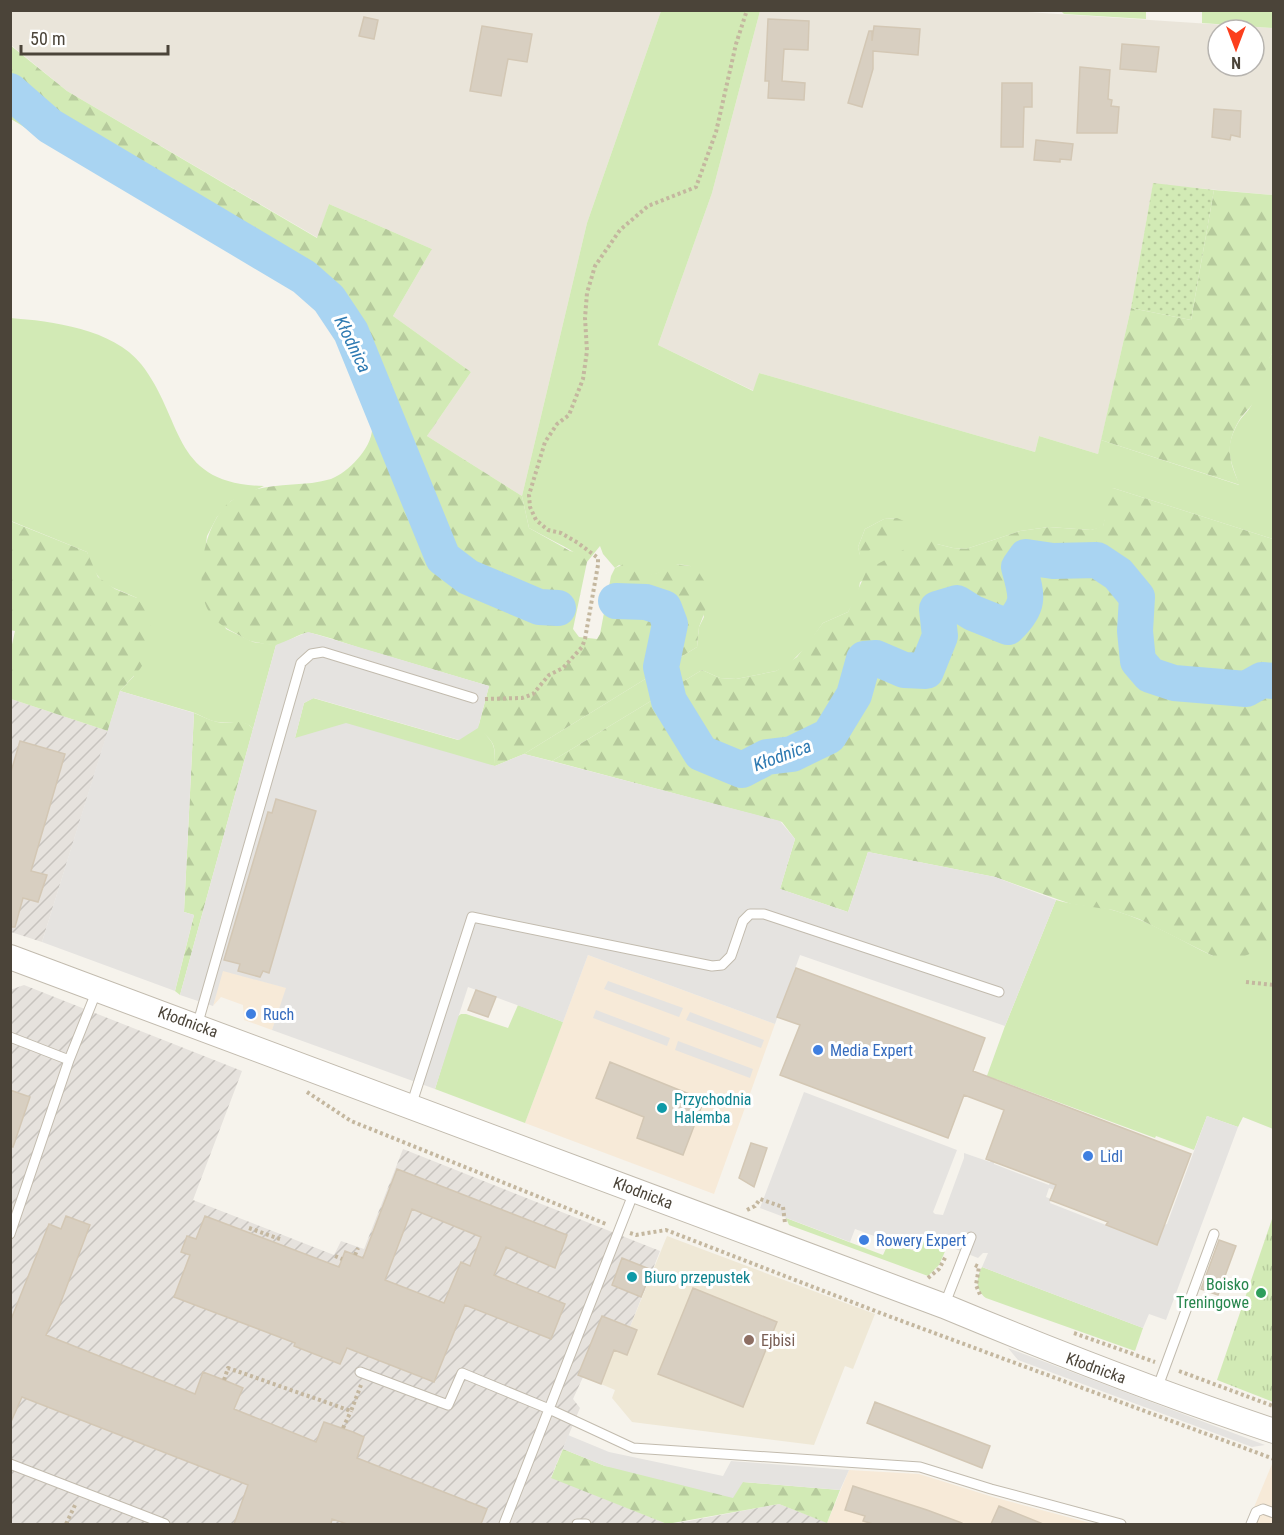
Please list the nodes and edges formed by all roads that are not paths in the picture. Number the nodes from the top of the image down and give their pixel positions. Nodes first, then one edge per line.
1 (473, 698) road end
2 (10, 957) edge
3 (98, 989) junction
4 (999, 992) dead end
5 (197, 1026) junction
6 (10, 1037) edge
7 (69, 1060) junction
8 (411, 1106) junction
9 (634, 1190) junction
10 (10, 1234) edge
11 (1214, 1234) dead end
12 (971, 1238) dead end
13 (944, 1306) junction
14 (362, 1373) road end
15 (1156, 1390) junction
16 (549, 1409) junction
17 (1274, 1431) edge
18 (10, 1464) edge
19 (1274, 1513) edge
20 (165, 1524) edge
21 (504, 1524) edge
22 (577, 1524) edge
23 (586, 1524) edge
24 (1120, 1524) edge
25 (1251, 1524) edge

1 - 5 lane
2 - 3 street, Kłodnicka
3 - 5 street, Kłodnicka
3 - 7 lane
4 - 8 lane
5 - 8 street, Kłodnicka
6 - 7 lane
7 - 10 lane
8 - 9 street, Kłodnicka
9 - 13 street, Kłodnicka
9 - 16 lane
11 - 15 lane
12 - 13 lane
13 - 15 street, Kłodnicka
14 - 16 lane
15 - 17 street, Kłodnicka
16 - 21 lane
16 - 24 lane
18 - 20 lane
19 - 25 lane
22 - 23 lane

